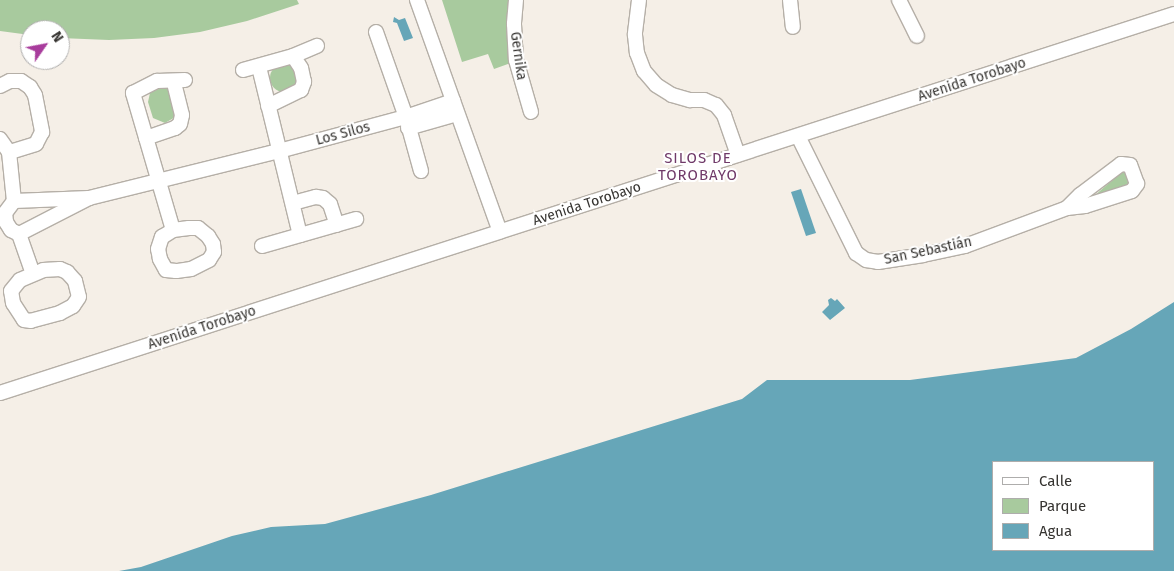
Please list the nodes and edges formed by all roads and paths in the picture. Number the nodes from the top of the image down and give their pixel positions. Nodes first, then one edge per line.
1 (417, 0) edge
2 (516, 0) edge
3 (639, 0) edge
4 (790, 0) edge
5 (899, 0) edge
6 (1174, 14) edge
7 (792, 27) dead end
8 (376, 32) dead end
9 (917, 36) dead end
10 (317, 46) dead end
11 (293, 56) junction
12 (259, 66) junction
13 (242, 70) dead end
14 (0, 86) edge
15 (268, 106) junction
16 (455, 107) junction
17 (531, 112) dead end
18 (407, 122) junction
19 (798, 136) junction
20 (146, 138) junction
21 (0, 139) edge
22 (280, 151) junction
23 (10, 152) junction
24 (738, 155) junction
25 (421, 171) dead end
26 (159, 182) junction
27 (89, 198) junction
28 (14, 201) junction
29 (293, 203) junction
30 (1067, 208) junction
31 (356, 219) dead end
32 (337, 225) junction
33 (173, 230) dead end
34 (500, 232) junction
35 (19, 234) junction
36 (300, 235) junction
37 (262, 246) dead end
38 (33, 274) junction
39 (0, 393) edge

1 - 16 street
2 - 17 street, Gernika
3 - 24 street
4 - 7 street
5 - 9 street
6 - 19 street, Avenida Torobayo
8 - 18 street
10 - 11 street
11 - 12 street
11 - 15 street
12 - 13 street
12 - 15 street
14 - 23 street
15 - 22 street
16 - 18 street, Los Silos
16 - 34 street
18 - 22 street, Los Silos
18 - 25 street
19 - 24 street, Avenida Torobayo
19 - 30 street, San Sebastián
20 - 20 street
20 - 26 street
21 - 23 street
22 - 26 street, Los Silos
22 - 29 street
23 - 28 street
24 - 34 street, Avenida Torobayo
26 - 27 street, Los Silos
26 - 33 street
27 - 28 street, Los Silos
27 - 35 street, Los Silos
28 - 35 street
29 - 32 street
29 - 36 street
30 - 30 street, San Sebastián
31 - 32 street
32 - 36 street
34 - 39 street, Avenida Torobayo
35 - 38 street
36 - 37 street
38 - 38 street

